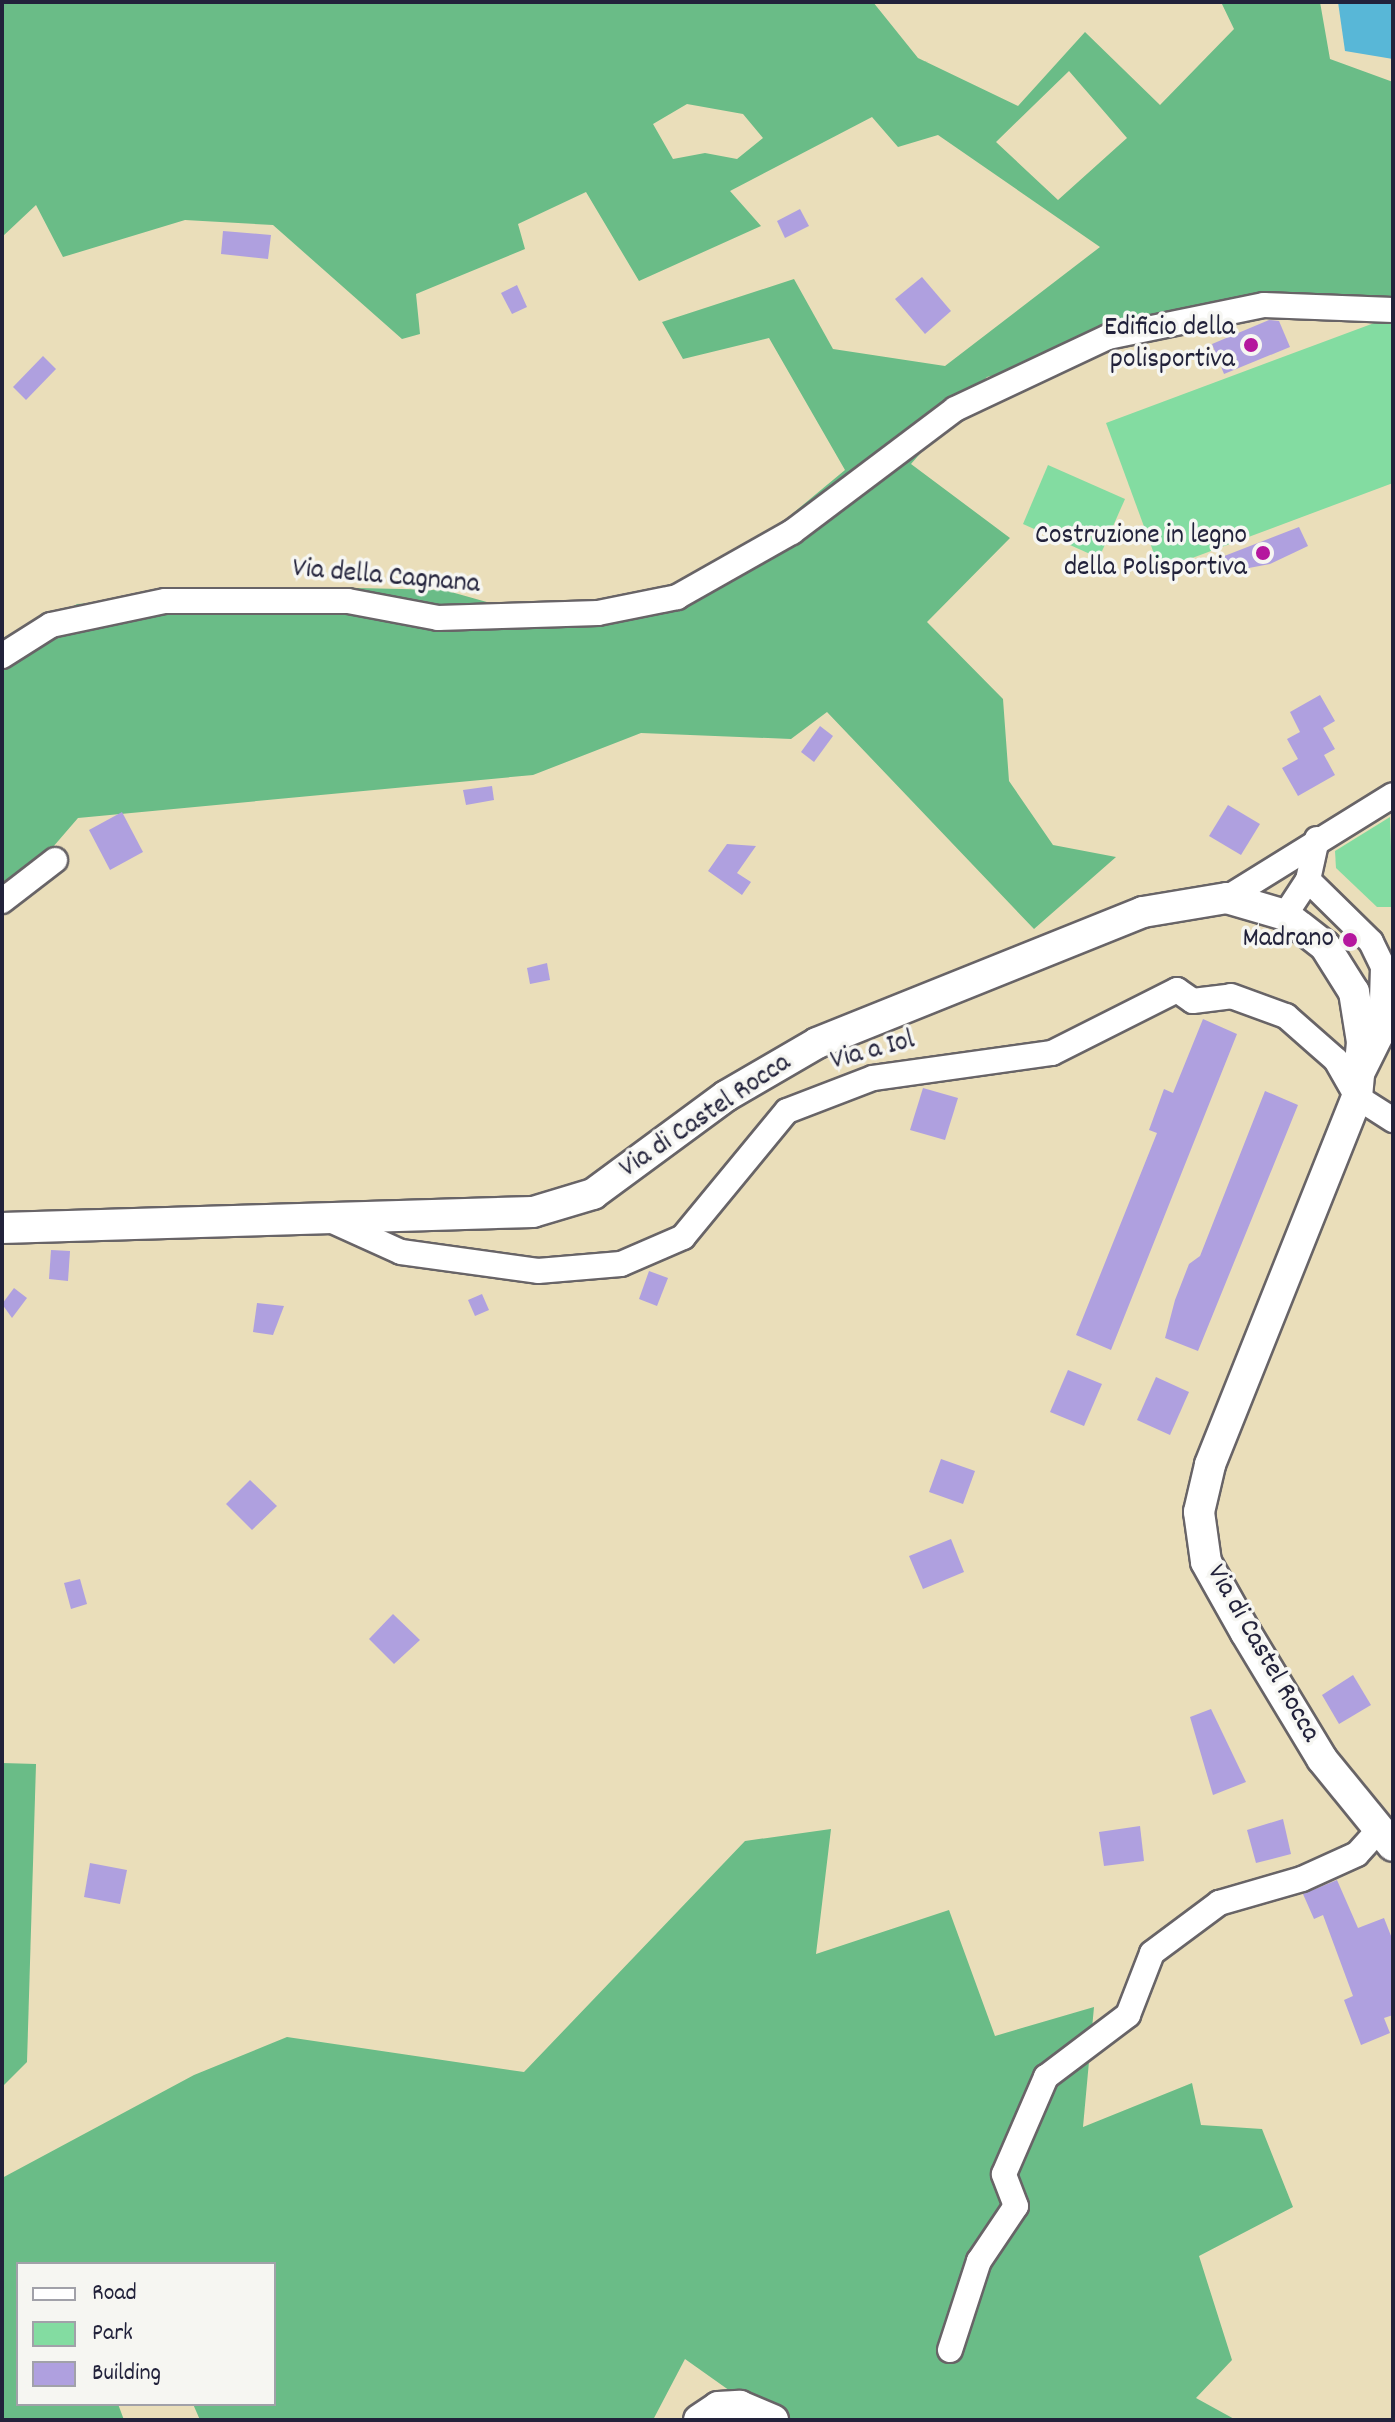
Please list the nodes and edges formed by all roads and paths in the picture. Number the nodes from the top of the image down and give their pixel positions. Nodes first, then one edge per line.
1 (1393, 310) edge
2 (2, 656) edge
3 (1393, 795) edge
4 (1317, 839) junction
5 (55, 860) dead end
6 (1308, 880) junction
7 (1227, 898) junction
8 (2, 901) edge
9 (1285, 915) junction
10 (1358, 1090) junction
11 (1393, 1120) edge
12 (326, 1218) junction
13 (2, 1228) edge
14 (1385, 1839) edge
15 (950, 2350) dead end
16 (699, 2420) edge
17 (773, 2420) edge

1 - 2 street, Via della Cagnana
3 - 4 street
4 - 6 street
4 - 7 street
5 - 8 street
6 - 9 street
6 - 10 street, Via di Castel Rocca
7 - 9 main road, Via di Castel Rocca
7 - 12 main road, Via di Castel Rocca
9 - 10 main road, Via di Castel Rocca
10 - 11 street
10 - 12 street, Via a Iol
10 - 14 main road, Via di Castel Rocca
12 - 13 main road, Via di Castel Rocca
14 - 15 street
16 - 17 main road

